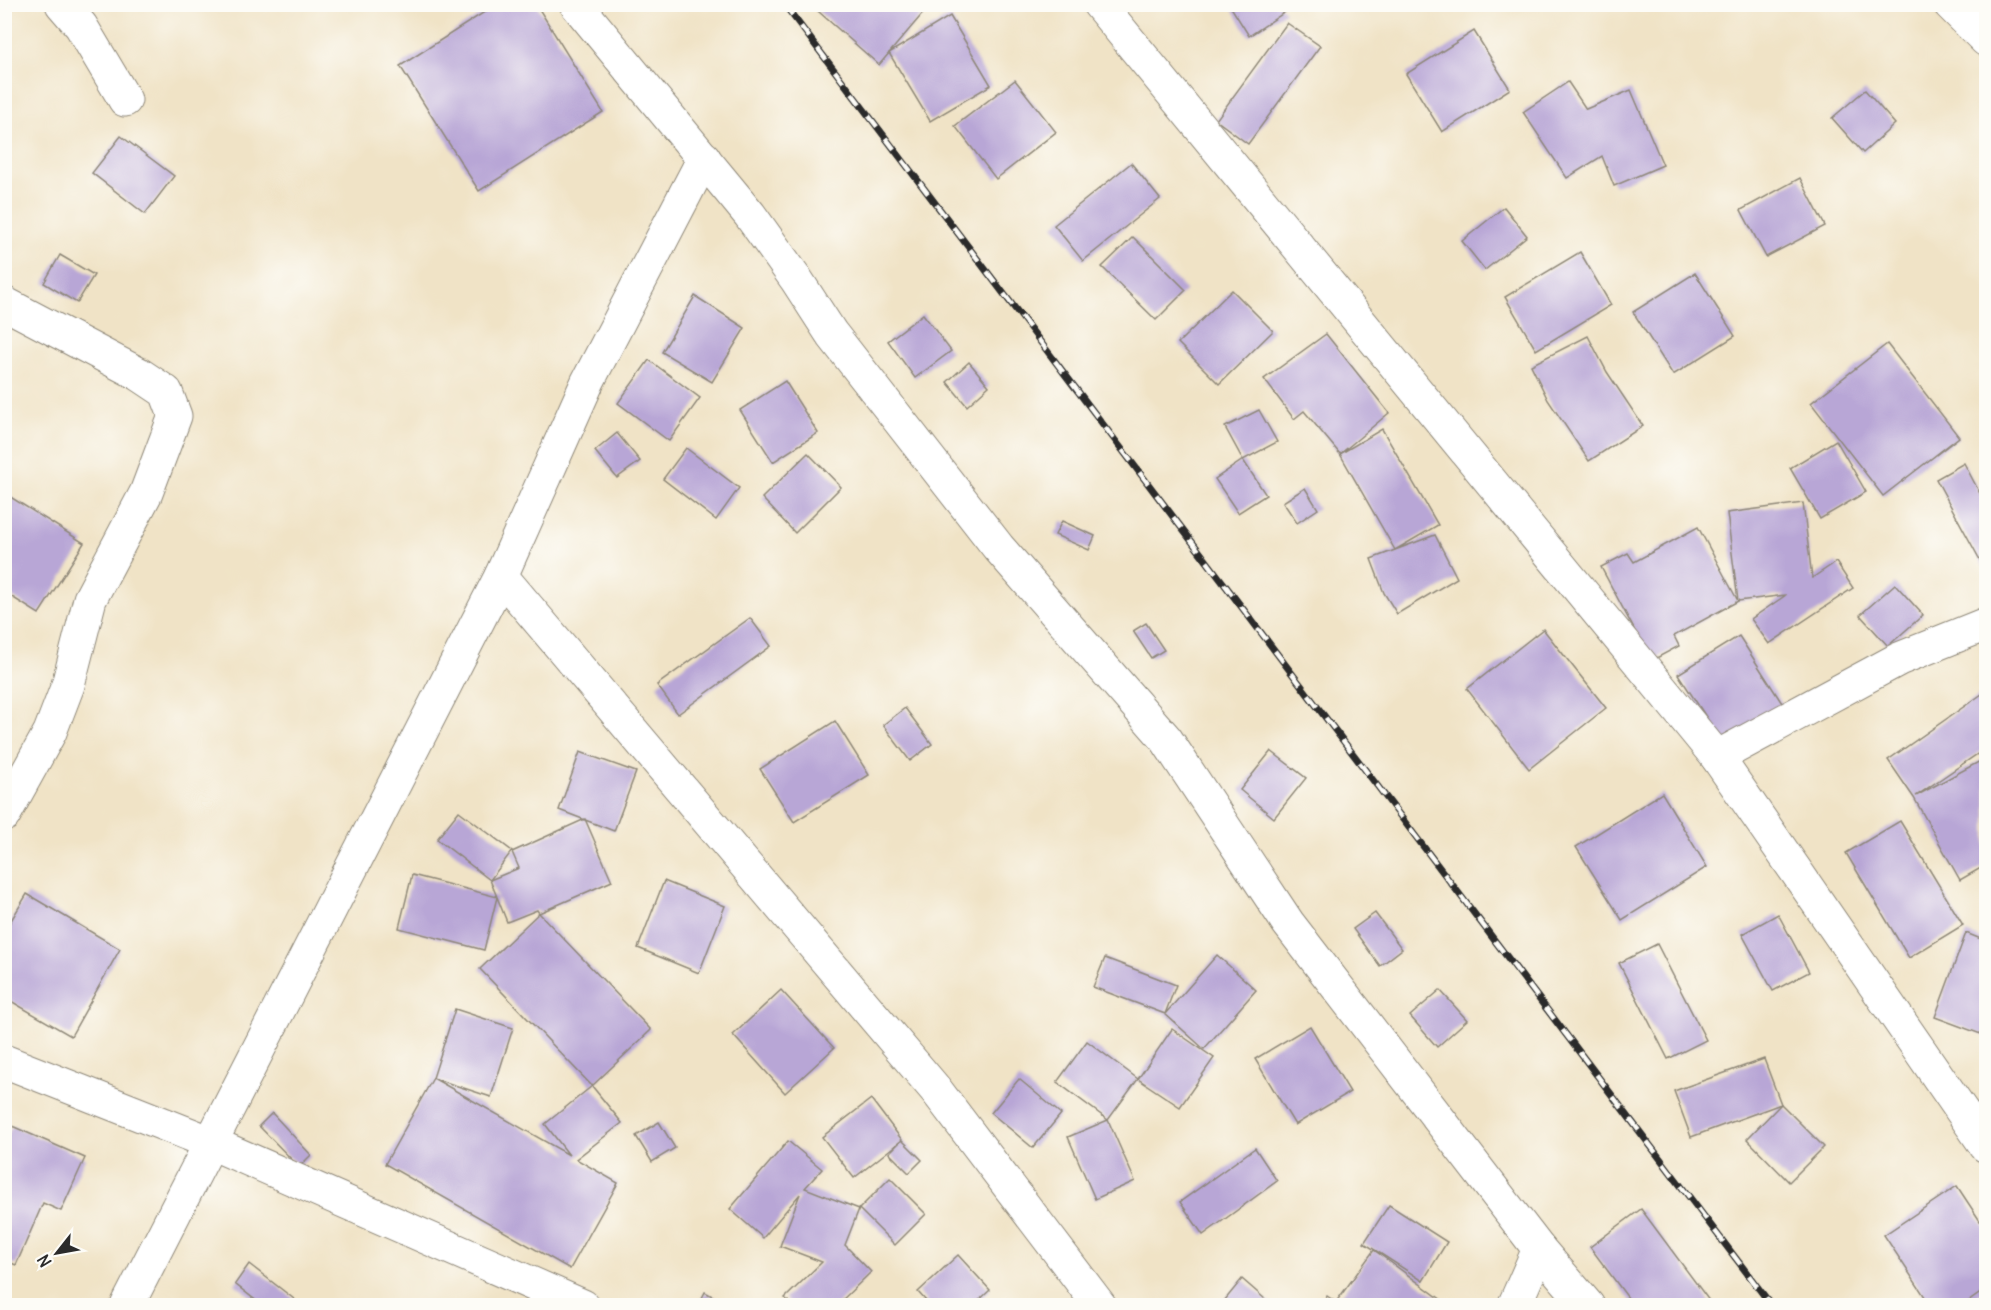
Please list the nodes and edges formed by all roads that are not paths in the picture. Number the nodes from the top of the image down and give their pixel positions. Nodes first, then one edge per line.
1 (62, 4) edge
2 (576, 4) edge
3 (1099, 4) edge
4 (1950, 4) edge
5 (1986, 40) edge
6 (124, 100) dead end
7 (704, 158) junction
8 (4, 303) edge
9 (501, 576) junction
10 (1986, 624) edge
11 (1717, 757) junction
12 (4, 815) edge
13 (4, 1061) edge
14 (209, 1142) junction
15 (1986, 1146) edge
16 (1539, 1249) junction
17 (127, 1305) edge
18 (584, 1305) edge
19 (1100, 1305) edge
20 (1514, 1305) edge
21 (1588, 1305) edge

1 - 6 street
2 - 7 street
3 - 11 street
4 - 5 street
7 - 9 street
7 - 16 street
8 - 12 street
9 - 14 street
9 - 19 street
10 - 11 street
11 - 15 street
13 - 14 street
14 - 17 street
14 - 18 street
16 - 20 street
16 - 21 street

